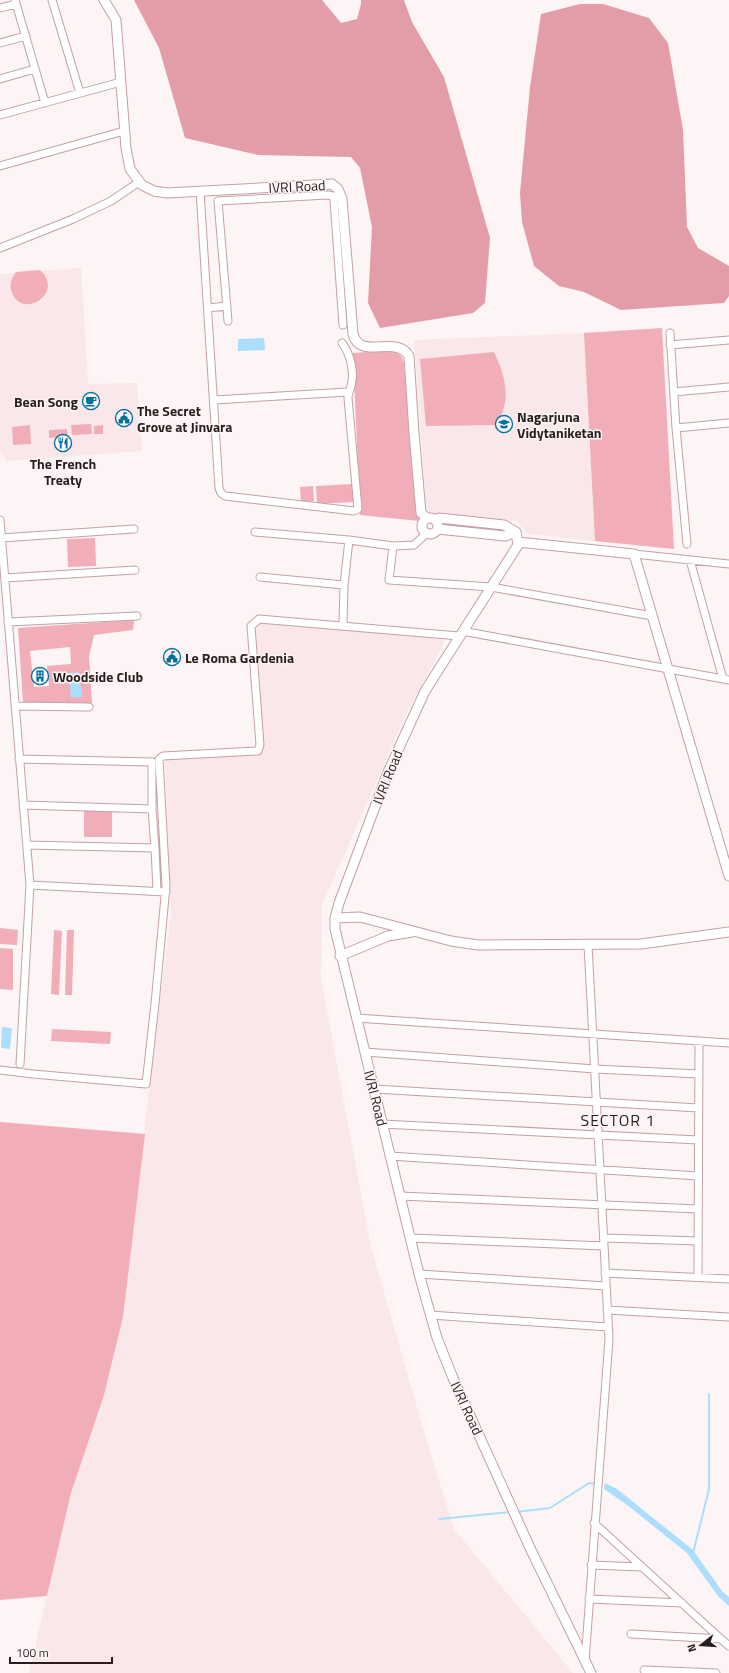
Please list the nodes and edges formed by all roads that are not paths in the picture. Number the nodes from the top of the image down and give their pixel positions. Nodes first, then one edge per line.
1 (52, 0) edge
2 (104, 0) edge
3 (16, 2) edge
4 (0, 8) edge
5 (26, 36) junction
6 (0, 43) edge
7 (36, 69) junction
8 (0, 79) edge
9 (121, 82) junction
10 (80, 93) junction
11 (45, 103) junction
12 (0, 115) edge
13 (124, 131) junction
14 (0, 166) edge
15 (139, 182) junction
16 (200, 191) junction
17 (0, 248) edge
18 (344, 280) junction
19 (227, 306) junction
20 (208, 308) junction
21 (228, 321) dead end
22 (343, 325) dead end
23 (670, 334) dead end
24 (355, 340) junction
25 (729, 340) edge
26 (670, 345) junction
27 (729, 388) edge
28 (348, 392) junction
29 (674, 392) junction
30 (214, 400) junction
31 (729, 423) edge
32 (676, 428) junction
33 (0, 520) edge
34 (434, 523) junction
35 (134, 529) dead end
36 (255, 532) dead end
37 (426, 534) junction
38 (1, 538) junction
39 (349, 540) junction
40 (518, 542) junction
41 (687, 544) dead end
42 (393, 546) junction
43 (634, 554) junction
44 (690, 560) junction
45 (729, 564) edge
46 (135, 570) dead end
47 (260, 577) dead end
48 (4, 578) junction
49 (344, 585) junction
50 (491, 587) junction
51 (137, 616) dead end
52 (652, 616) junction
53 (8, 622) junction
54 (343, 626) junction
55 (461, 634) junction
56 (667, 668) junction
57 (726, 679) edge
58 (15, 706) junction
59 (89, 707) dead end
60 (19, 759) junction
61 (23, 805) junction
62 (152, 809) junction
63 (27, 845) junction
64 (155, 848) junction
65 (729, 876) edge
66 (30, 885) junction
67 (157, 891) junction
68 (166, 892) junction
69 (335, 918) junction
70 (385, 923) junction
71 (416, 931) junction
72 (729, 932) edge
73 (387, 936) junction
74 (588, 945) junction
75 (340, 956) junction
76 (356, 1018) junction
77 (593, 1035) junction
78 (699, 1042) junction
79 (729, 1043) edge
80 (365, 1052) junction
81 (20, 1064) dead end
82 (595, 1069) junction
83 (0, 1070) edge
84 (699, 1074) junction
85 (374, 1089) junction
86 (596, 1102) junction
87 (698, 1108) junction
88 (382, 1124) junction
89 (598, 1136) junction
90 (698, 1140) junction
91 (390, 1156) junction
92 (600, 1170) junction
93 (698, 1176) junction
94 (400, 1196) junction
95 (602, 1205) junction
96 (698, 1209) junction
97 (410, 1238) junction
98 (698, 1240) junction
99 (604, 1242) junction
100 (605, 1273) junction
101 (419, 1274) junction
102 (698, 1277) junction
103 (729, 1279) edge
104 (606, 1286) junction
105 (607, 1310) junction
106 (430, 1315) junction
107 (729, 1317) edge
108 (608, 1327) junction
109 (594, 1523) junction
110 (591, 1565) junction
111 (642, 1567) junction
112 (589, 1599) junction
113 (682, 1603) junction
114 (631, 1634) dead end
115 (721, 1638) junction
116 (729, 1646) edge
117 (585, 1661) junction
118 (644, 1670) dead end
119 (590, 1673) edge
120 (711, 1673) edge
121 (716, 1673) edge

1 - 10 street
2 - 9 street
3 - 4 street
3 - 5 street
5 - 6 street
5 - 7 street
7 - 8 street
7 - 11 street
9 - 10 street
9 - 13 street
10 - 11 street
11 - 12 street
13 - 14 street
13 - 15 street
15 - 16 street, IVRI Road
15 - 17 street
16 - 18 street, IVRI Road
16 - 20 street
18 - 19 street
18 - 22 street
18 - 24 street, IVRI Road
19 - 20 street
19 - 21 street
20 - 30 street
23 - 26 street
24 - 28 street
24 - 34 street
25 - 26 street
26 - 29 street
27 - 29 street
28 - 30 street
28 - 30 street
29 - 32 street
31 - 32 street
32 - 41 street
33 - 38 street
34 - 37 street
34 - 37 street
34 - 40 street
35 - 38 street
36 - 39 street
37 - 42 street
38 - 48 street
39 - 42 street
39 - 49 street
40 - 43 street
40 - 50 street, IVRI Road
42 - 50 street
43 - 44 street
43 - 52 street
44 - 45 street
44 - 57 street
46 - 48 street
47 - 49 street
48 - 53 street
49 - 54 street
50 - 52 street
50 - 55 street, IVRI Road
51 - 53 street
52 - 56 street
53 - 58 street
54 - 55 street
54 - 68 street
55 - 56 street
55 - 69 street, IVRI Road
56 - 57 street
56 - 65 street
58 - 59 street
58 - 60 street
60 - 61 street
60 - 62 street
61 - 62 street
61 - 63 street
62 - 64 street
63 - 64 street
63 - 66 street
64 - 67 street
66 - 67 street
66 - 81 street
67 - 68 street
68 - 83 street
69 - 70 street
69 - 75 street, IVRI Road
70 - 71 street
70 - 73 street
71 - 73 street
71 - 74 street
72 - 74 street
73 - 75 street
74 - 77 street
75 - 76 street, IVRI Road
76 - 77 street
76 - 80 street, IVRI Road
77 - 78 street
77 - 82 street
78 - 79 street
78 - 84 street
80 - 82 street
80 - 85 street, IVRI Road
82 - 84 street
82 - 86 street
84 - 87 street
85 - 86 street
85 - 88 street, IVRI Road
86 - 87 street
86 - 89 street
87 - 90 street
88 - 89 street
88 - 91 street, IVRI Road
89 - 90 street
89 - 92 street
90 - 93 street
91 - 92 street
91 - 94 street, IVRI Road
92 - 93 street
92 - 95 street
93 - 96 street
94 - 95 street
94 - 97 street, IVRI Road
95 - 96 street
95 - 99 street
96 - 98 street
97 - 99 street
97 - 101 street, IVRI Road
98 - 99 street
98 - 102 street
99 - 100 street
100 - 102 street
100 - 104 street
101 - 104 street
101 - 106 street, IVRI Road
102 - 103 street
104 - 105 street
105 - 107 street
105 - 108 street
106 - 108 street
106 - 117 street, IVRI Road
108 - 109 street
109 - 110 street
109 - 111 street
110 - 111 street
110 - 112 street
111 - 113 street
112 - 113 street
112 - 117 street
113 - 115 street
114 - 115 street
115 - 116 street
117 - 119 street, IVRI Road
118 - 120 street
120 - 121 street

